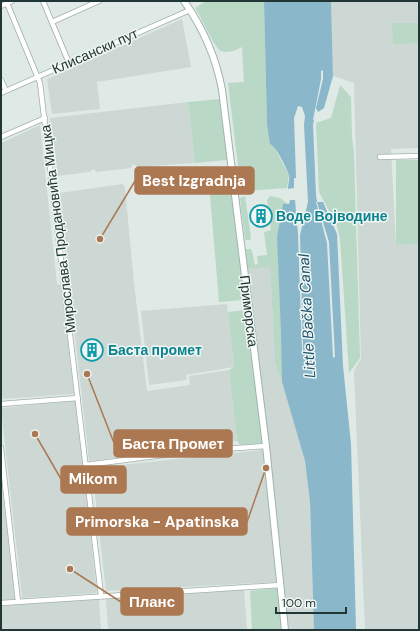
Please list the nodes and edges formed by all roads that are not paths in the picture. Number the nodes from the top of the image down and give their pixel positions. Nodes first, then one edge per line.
1 (12, 1) edge
2 (42, 1) edge
3 (99, 1) edge
4 (184, 1) edge
5 (7, 3) junction
6 (1, 6) edge
7 (190, 10) junction
8 (52, 22) junction
9 (69, 63) junction
10 (38, 77) junction
11 (1, 80) edge
12 (3, 92) edge
13 (44, 118) junction
14 (1, 137) edge
15 (419, 156) edge
16 (380, 157) dead end
17 (78, 398) junction
18 (1, 404) edge
19 (266, 446) junction
20 (1, 448) edge
21 (86, 465) junction
22 (280, 585) junction
23 (101, 596) junction
24 (18, 602) junction
25 (1, 603) edge
26 (285, 630) edge

1 - 5 street
2 - 8 street
3 - 8 street
4 - 7 street, Приморска
5 - 6 street
5 - 10 street, Мирослава Продановића Мицка
7 - 9 street, Клисански пут
7 - 19 street, Приморска
8 - 9 street
9 - 10 street, Клисански пут
10 - 12 street, Клисански пут
10 - 13 street, Мирослава Продановића Мицка
11 - 12 street
13 - 14 street
13 - 17 street, Мирослава Продановића Мицка
15 - 16 street
17 - 18 street
17 - 21 street, Мирослава Продановића Мицка
19 - 21 street
19 - 22 street, Приморска
20 - 24 street
21 - 23 street, Мирослава Продановића Мицка
22 - 23 street
22 - 26 street, Приморска
23 - 24 street
24 - 25 street

